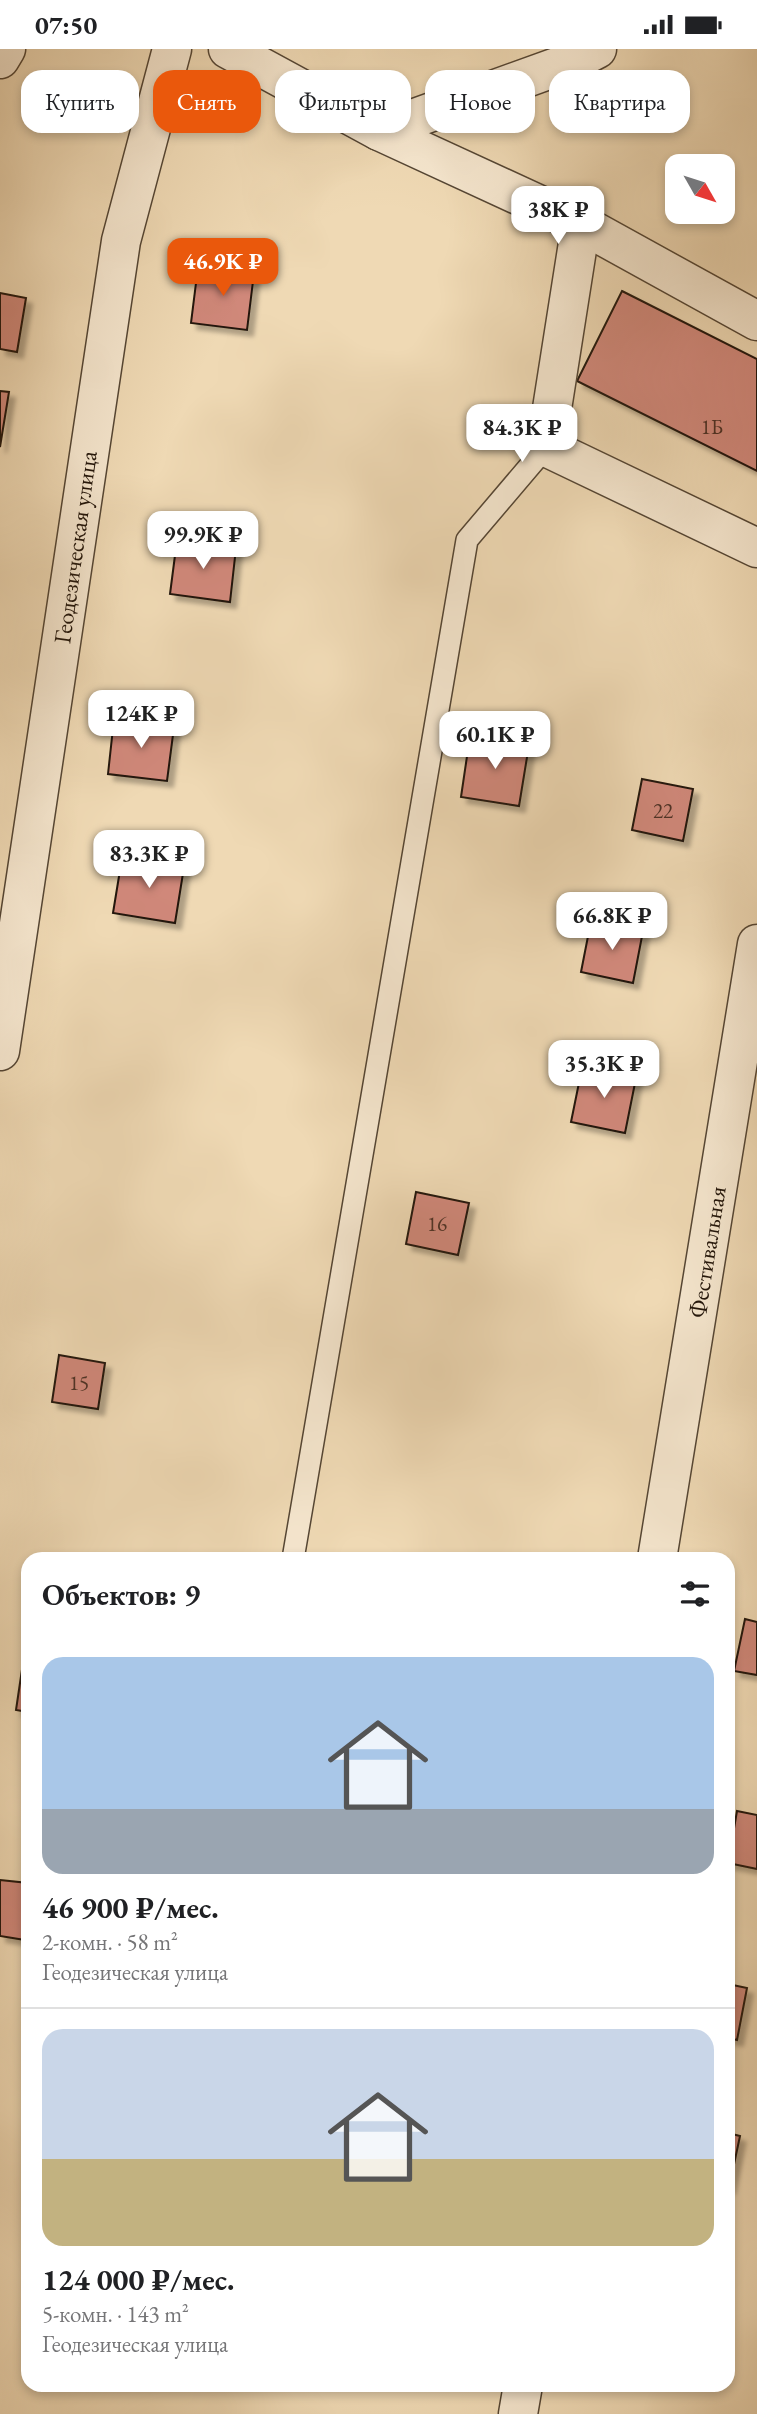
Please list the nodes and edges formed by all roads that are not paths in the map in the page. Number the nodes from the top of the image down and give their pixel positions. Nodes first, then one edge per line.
1 (6, 49) edge
2 (172, 49) edge
3 (228, 49) edge
4 (585, 53) edge
5 (0, 59) edge
6 (275, 75) edge
7 (411, 119) edge
8 (383, 133) edge
9 (581, 224) junction
10 (757, 321) edge
11 (546, 447) junction
12 (757, 548) edge
13 (757, 944) edge
14 (0, 1051) edge
15 (294, 1552) edge
16 (658, 1552) edge
17 (522, 2392) edge
18 (518, 2414) edge

1 - 5 street
2 - 14 street, Геодезическая улица
3 - 6 street
4 - 7 street
8 - 9 street
9 - 10 street
9 - 11 street
11 - 12 street
11 - 15 lane
13 - 16 street, Фестивальная
17 - 18 street

